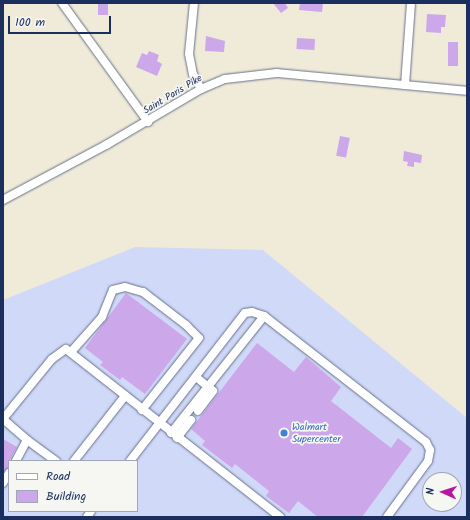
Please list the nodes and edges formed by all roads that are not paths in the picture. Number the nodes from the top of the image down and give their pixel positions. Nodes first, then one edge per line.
1 (62, 3) edge
2 (194, 3) edge
3 (411, 3) edge
4 (405, 85) junction
5 (201, 89) junction
6 (467, 91) edge
7 (148, 122) junction
8 (3, 200) edge
9 (264, 316) junction
10 (71, 352) junction
11 (196, 377) junction
12 (208, 386) junction
13 (125, 396) junction
14 (142, 410) junction
15 (198, 411) dead end
16 (3, 419) edge
17 (191, 420) dead end
18 (159, 424) junction
19 (174, 435) junction
20 (27, 440) junction
21 (17, 460) edge
22 (55, 460) edge
23 (75, 460) edge
24 (131, 460) edge
25 (280, 517) edge
26 (387, 517) edge

1 - 7 street
2 - 5 street
3 - 4 street
4 - 5 street, Saint Paris Pike
4 - 6 street, Saint Paris Pike
5 - 7 street, Saint Paris Pike
7 - 8 street, Saint Paris Pike
9 - 11 street
9 - 12 street
9 - 26 street
10 - 13 street
10 - 14 street
10 - 16 street
11 - 12 street
11 - 18 street
12 - 15 street
12 - 19 street
13 - 14 street
13 - 23 street
14 - 18 street
16 - 20 street
17 - 19 street
18 - 19 street
18 - 24 street
19 - 25 street
20 - 21 street
20 - 22 street

